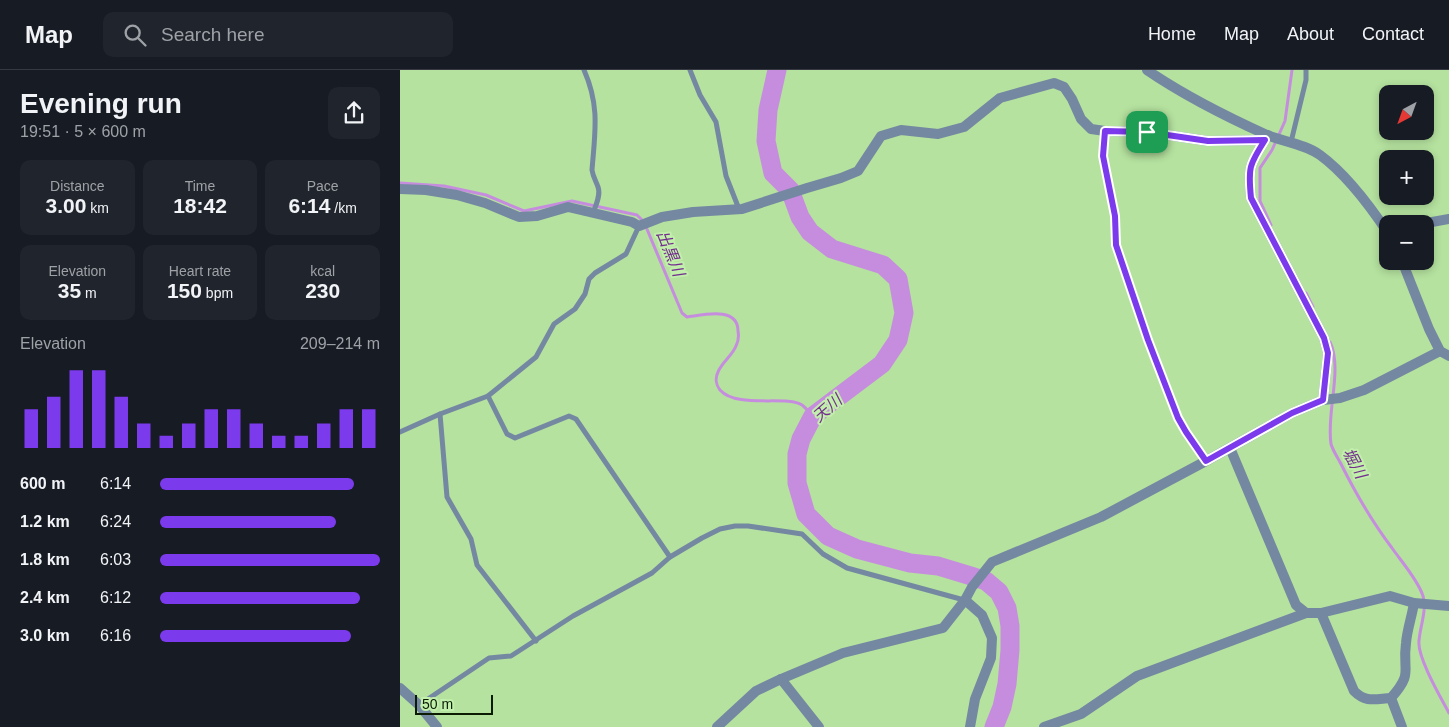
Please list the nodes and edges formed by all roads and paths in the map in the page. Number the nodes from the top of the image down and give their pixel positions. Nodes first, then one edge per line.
1 (584, 70) edge
2 (690, 70) edge
3 (1147, 70) edge
4 (1306, 70) edge
5 (1105, 131) junction
6 (1268, 137) junction
7 (1288, 141) junction
8 (400, 189) edge
9 (740, 209) junction
10 (593, 213) junction
11 (1379, 219) edge
12 (1449, 219) edge
13 (1434, 222) edge
14 (639, 226) junction
15 (1406, 270) edge
16 (1445, 353) edge
17 (488, 396) junction
18 (1325, 399) junction
19 (440, 414) junction
20 (400, 432) edge
21 (1230, 448) junction
22 (1206, 461) junction
23 (670, 557) junction
24 (965, 600) junction
25 (1415, 603) junction
26 (1449, 606) edge
27 (1306, 613) junction
28 (1321, 613) junction
29 (536, 641) junction
30 (782, 679) junction
31 (400, 688) edge
32 (1390, 698) junction
33 (419, 705) junction
34 (437, 727) edge
35 (717, 727) edge
36 (819, 727) edge
37 (970, 727) edge
38 (1044, 727) edge
39 (1402, 727) edge

1 - 10 lane
2 - 9 lane
3 - 6 street
4 - 7 lane
5 - 6 street
5 - 9 street
5 - 22 lane
6 - 7 street
6 - 18 street
7 - 11 street
8 - 10 street
9 - 14 street
10 - 14 street
12 - 13 street
14 - 17 lane
15 - 16 street
16 - 18 street
17 - 19 lane
17 - 23 lane
18 - 21 street
19 - 20 lane
19 - 29 lane
21 - 22 street
21 - 27 street
22 - 24 street
23 - 24 lane
23 - 29 lane
24 - 30 street
24 - 37 street
25 - 26 street
25 - 28 street
25 - 32 street
27 - 28 street
27 - 38 street
28 - 32 street
29 - 33 lane
30 - 35 street
30 - 36 street
31 - 33 street
32 - 39 street
33 - 34 street

